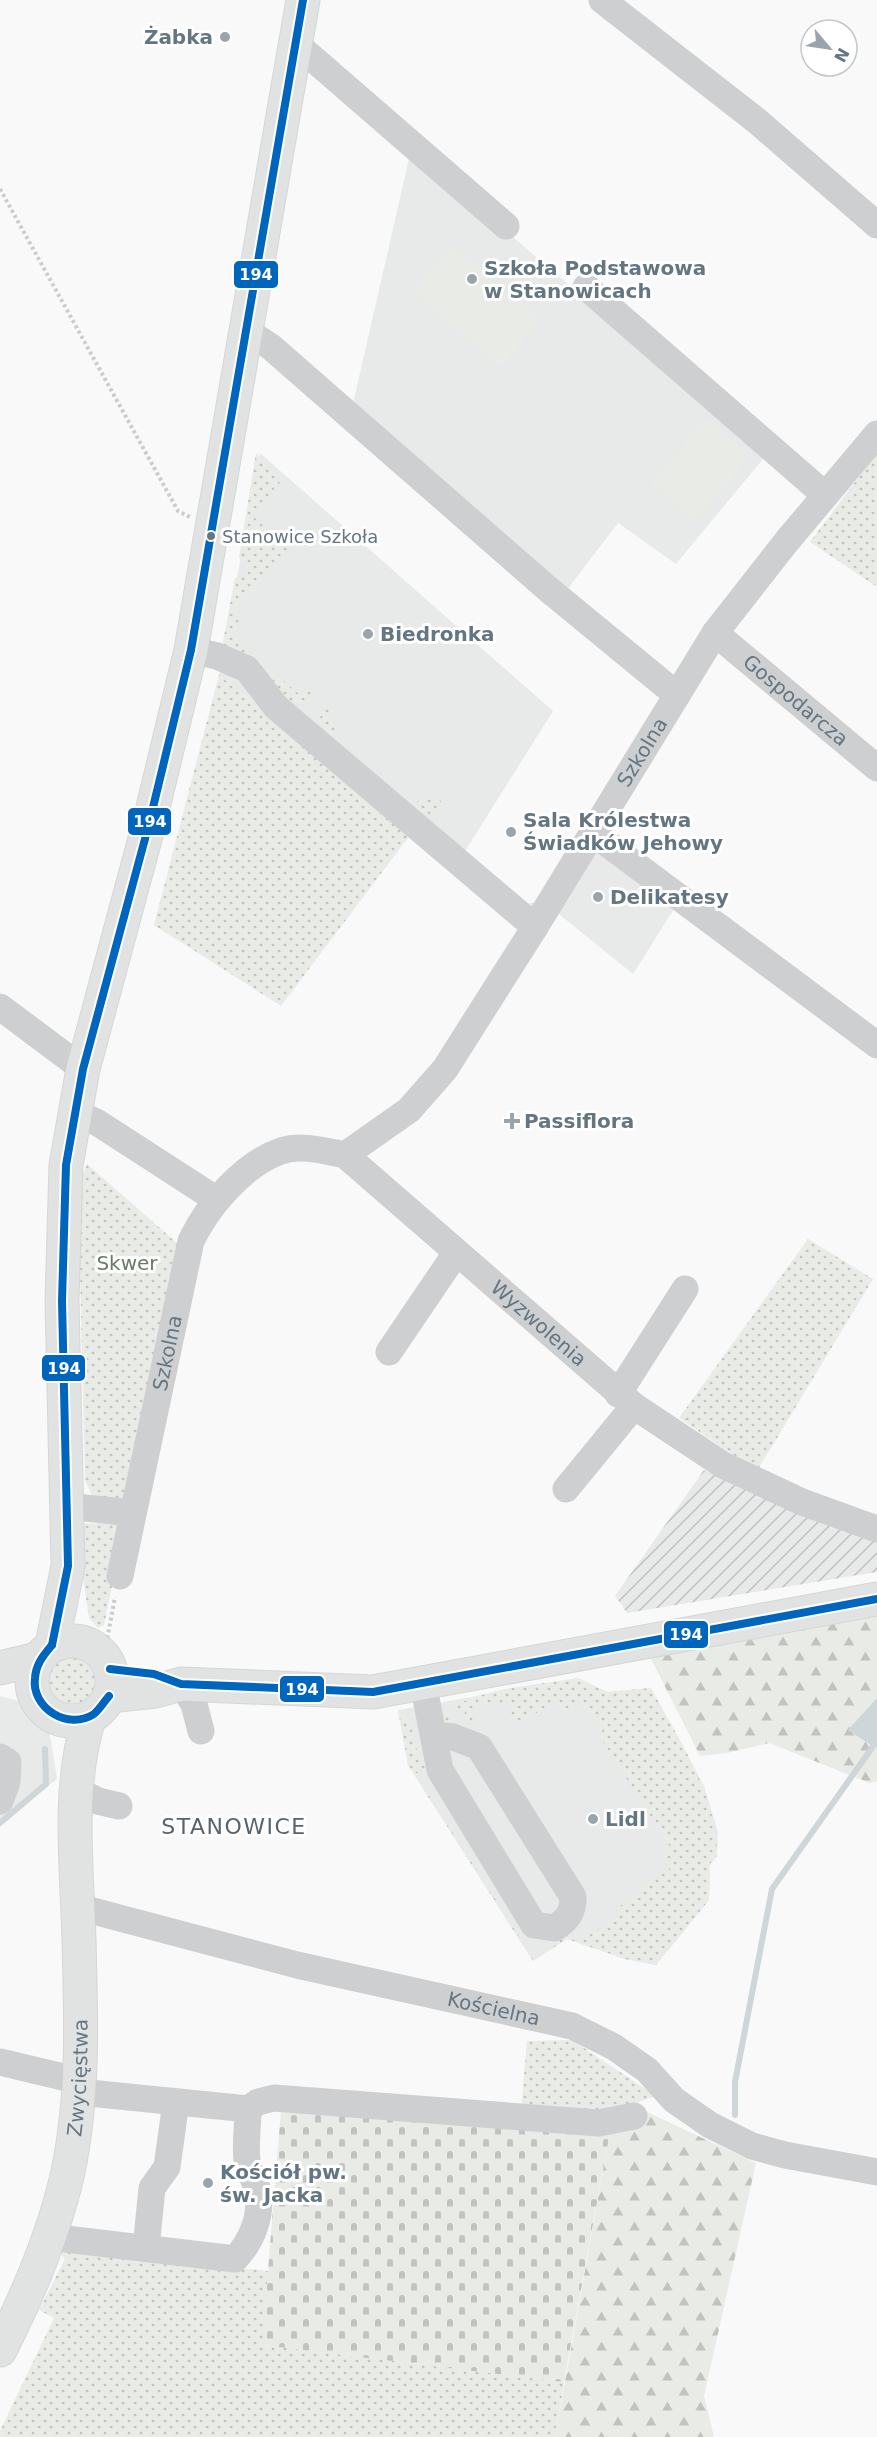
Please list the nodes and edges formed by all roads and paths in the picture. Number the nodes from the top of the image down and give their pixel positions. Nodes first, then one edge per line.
1 (303, 0) edge
2 (602, 0) edge
3 (296, 42) junction
4 (0, 189) edge
5 (877, 225) edge
6 (506, 226) dead end
7 (586, 288) dead end
8 (247, 331) junction
9 (877, 434) edge
10 (825, 495) junction
11 (212, 528) junction
12 (715, 633) junction
13 (191, 650) junction
14 (677, 695) junction
15 (877, 768) edge
16 (593, 833) junction
17 (535, 927) junction
18 (0, 1007) edge
19 (877, 1045) edge
20 (83, 1069) junction
21 (75, 1112) junction
22 (345, 1155) junction
23 (217, 1200) junction
24 (456, 1253) junction
25 (685, 1289) dead end
26 (389, 1352) dead end
27 (626, 1400) junction
28 (567, 1489) dead end
29 (66, 1506) junction
30 (133, 1513) junction
31 (877, 1529) edge
32 (68, 1566) junction
33 (120, 1576) joint
34 (877, 1599) edge
35 (0, 1668) edge
36 (30, 1671) edge
37 (423, 1683) junction
38 (93, 1684) junction
39 (181, 1684) junction
40 (201, 1731) dead end
41 (435, 1735) junction
42 (0, 1756) edge
43 (75, 1789) junction
44 (0, 1802) edge
45 (119, 1806) dead end
46 (78, 1907) junction
47 (0, 2062) edge
48 (79, 2087) junction
49 (176, 2102) junction
50 (248, 2109) junction
51 (634, 2116) dead end
52 (877, 2172) edge
53 (49, 2237) junction
54 (146, 2248) junction
55 (0, 2350) edge

1 - 3 main road, Zwycięstwa
2 - 5 street
3 - 6 street
3 - 8 main road, Zwycięstwa
4 - 11 path
7 - 10 street
8 - 11 main road, Zwycięstwa
8 - 14 street
9 - 10 street, Szkolna
10 - 12 street, Szkolna
11 - 13 main road, Zwycięstwa
12 - 14 street, Szkolna
12 - 15 street, Gospodarcza
13 - 17 street
13 - 20 main road, Zwycięstwa
14 - 16 street, Szkolna
16 - 17 street, Szkolna
16 - 19 street
17 - 22 street, Szkolna
18 - 20 street
20 - 21 main road, Zwycięstwa
21 - 23 street
21 - 29 main road, Zwycięstwa
22 - 23 street
22 - 24 street, Wyzwolenia
23 - 30 street, Szkolna
24 - 26 street
24 - 27 street, Wyzwolenia
25 - 27 street
27 - 28 street
27 - 31 street, Wyzwolenia
29 - 30 street
29 - 32 main road, Zwycięstwa
30 - 33 street, Szkolna
32 - 36 main road, Zwycięstwa
32 - 38 main road, Zwycięstwa
33 - 38 path
34 - 37 main road
35 - 36 main road
36 - 38 main road
36 - 38 main road
37 - 39 main road
37 - 41 street
38 - 39 main road
38 - 43 main road, Zwycięstwa
39 - 40 street
41 - 41 street
42 - 44 street
43 - 45 street
43 - 46 main road, Zwycięstwa
46 - 48 main road, Zwycięstwa
46 - 52 street, Kościelna
47 - 48 street
48 - 49 street
48 - 53 main road, Zwycięstwa
49 - 50 street
49 - 54 street
50 - 51 street
50 - 54 street
53 - 54 street
53 - 55 main road, Zwycięstwa

